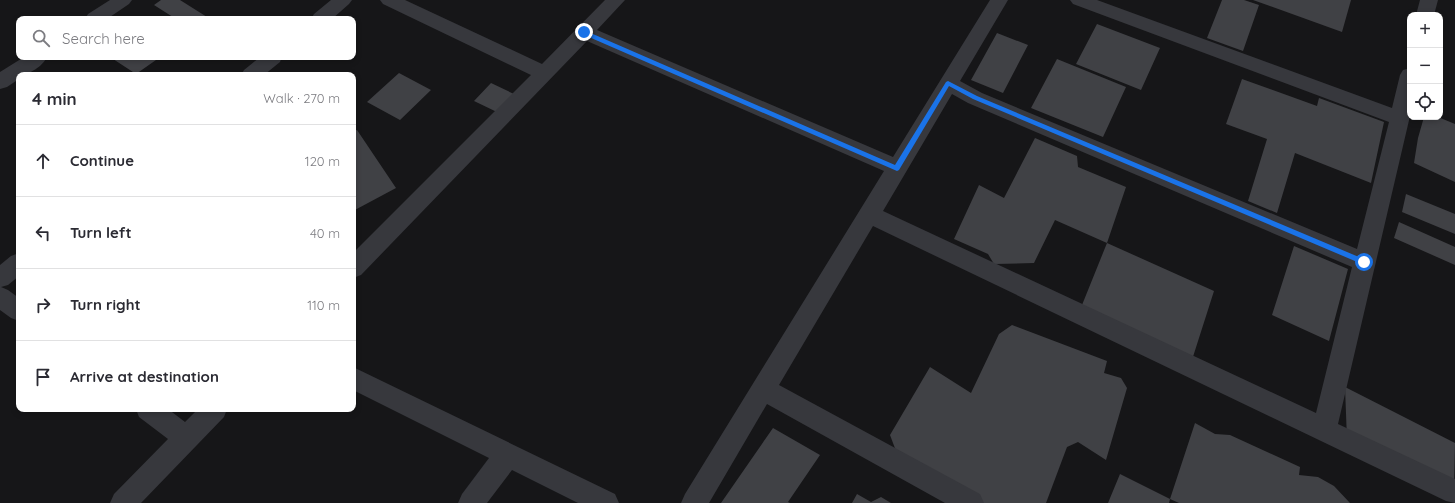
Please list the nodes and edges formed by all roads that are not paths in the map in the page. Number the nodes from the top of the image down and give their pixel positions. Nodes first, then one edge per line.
1 (123, 0) edge
2 (343, 0) edge
3 (389, 0) edge
4 (616, 0) edge
5 (999, 0) edge
6 (1079, 0) edge
7 (1429, 0) edge
8 (1426, 12) edge
9 (99, 16) edge
10 (324, 16) edge
11 (584, 32) junction
12 (33, 60) edge
13 (269, 60) edge
14 (254, 72) edge
15 (544, 73) junction
16 (0, 82) edge
17 (948, 83) junction
18 (1408, 84) edge
19 (1399, 118) junction
20 (897, 168) junction
21 (869, 214) junction
22 (1364, 262) junction
23 (16, 265) edge
24 (356, 265) edge
25 (0, 278) edge
26 (0, 297) edge
27 (16, 309) edge
28 (356, 379) edge
29 (763, 390) junction
30 (152, 412) edge
31 (212, 412) edge
32 (1324, 430) junction
33 (186, 438) junction
34 (508, 455) junction
35 (1455, 492) edge
36 (123, 503) edge
37 (471, 503) edge
38 (606, 503) edge
39 (694, 503) edge
40 (971, 503) edge

1 - 9 street
2 - 10 street
3 - 15 street
4 - 11 street
5 - 17 street
6 - 19 street
7 - 8 street
11 - 15 street
11 - 20 street
12 - 16 street
13 - 14 street
15 - 24 street
17 - 20 street
17 - 22 street
18 - 19 street
19 - 22 street
20 - 21 street
21 - 29 street
21 - 32 street
22 - 32 street
23 - 25 street
26 - 27 street
28 - 34 street
29 - 39 street
29 - 40 street
30 - 33 street
31 - 33 street
32 - 35 street
33 - 36 street
34 - 37 street
34 - 38 street

